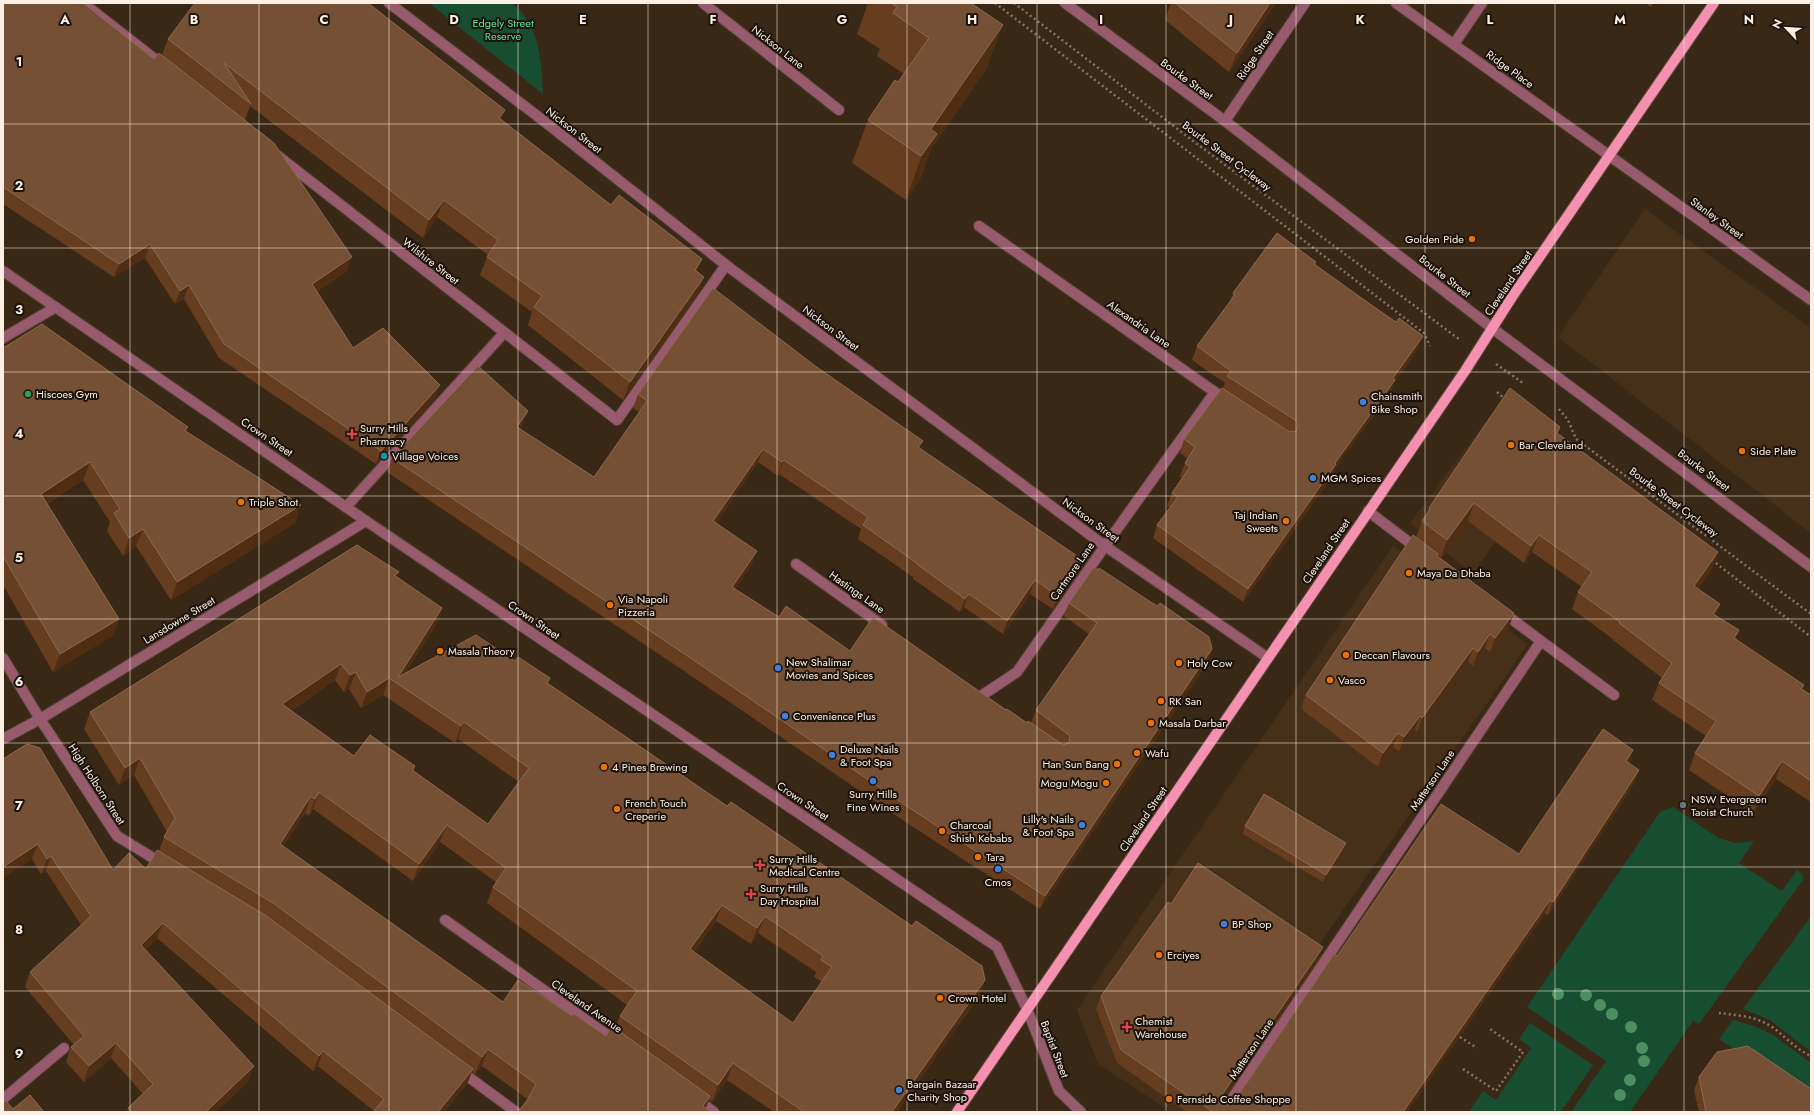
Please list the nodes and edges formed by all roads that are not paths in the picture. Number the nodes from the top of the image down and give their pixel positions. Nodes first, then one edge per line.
1 (83, 3) edge
2 (389, 3) edge
3 (703, 3) edge
4 (1065, 3) edge
5 (1305, 3) edge
6 (1396, 3) edge
7 (1482, 3) edge
8 (1714, 3) edge
9 (1454, 44) junction
10 (171, 72) edge
11 (839, 110) dead end
12 (1224, 121) junction
13 (272, 151) edge
14 (1610, 156) junction
15 (979, 226) dead end
16 (726, 265) junction
17 (3, 271) edge
18 (1811, 300) edge
19 (56, 307) junction
20 (1492, 328) junction
21 (504, 333) junction
22 (3, 338) edge
23 (1215, 392) junction
24 (1228, 401) edge
25 (346, 507) junction
26 (1368, 511) junction
27 (366, 521) junction
28 (1105, 546) junction
29 (1428, 557) edge
30 (796, 564) dead end
31 (1811, 567) edge
32 (1491, 604) edge
33 (892, 632) edge
34 (1541, 641) junction
35 (3, 658) edge
36 (1268, 658) junction
37 (1614, 695) dead end
38 (991, 703) edge
39 (40, 719) junction
40 (3, 739) edge
41 (170, 868) edge
42 (445, 920) dead end
43 (1027, 1009) junction
44 (64, 1048) dead end
45 (625, 1048) edge
46 (451, 1064) edge
47 (689, 1094) edge
48 (3, 1099) edge
49 (511, 1111) edge
50 (714, 1112) edge
51 (957, 1112) edge
52 (1081, 1112) edge
53 (1223, 1112) edge

1 - 10 street
2 - 16 street, Nickson Street
3 - 11 street, Nickson Lane
4 - 12 street, Bourke Street
5 - 12 street, Ridge Street
6 - 9 street, Ridge Place
7 - 9 street
8 - 14 main road, Cleveland Street
9 - 14 street, Ridge Place
12 - 20 street, Bourke Street
13 - 21 street, Wilshire Street
14 - 18 street, Stanley Street
14 - 20 main road, Cleveland Street
15 - 23 street, Alexandria Lane
16 - 21 street, Wilshire Street
16 - 28 street, Nickson Street
17 - 19 street, Crown Street
19 - 22 street
19 - 25 street, Crown Street
20 - 26 main road, Cleveland Street
20 - 31 street, Bourke Street
21 - 25 street
23 - 24 street, Alexandria Lane
23 - 28 street, Cartmore Lane
25 - 27 street, Crown Street
26 - 29 street
26 - 36 main road, Cleveland Street
27 - 39 street, Lansdowne Street
27 - 43 street, Crown Street
28 - 36 street, Nickson Street
28 - 38 street, Cartmore Lane
30 - 33 street, Hastings Lane
32 - 34 street
34 - 37 street
34 - 53 street, Matterson Lane
35 - 39 street, High Holborn Street
36 - 43 main road, Cleveland Street
39 - 40 street, Lansdowne Street
39 - 41 street, High Holborn Street
42 - 45 street, Cleveland Avenue
43 - 51 main road, Cleveland Street
43 - 52 street, Baptist Street
44 - 48 street
46 - 49 street
47 - 50 street

